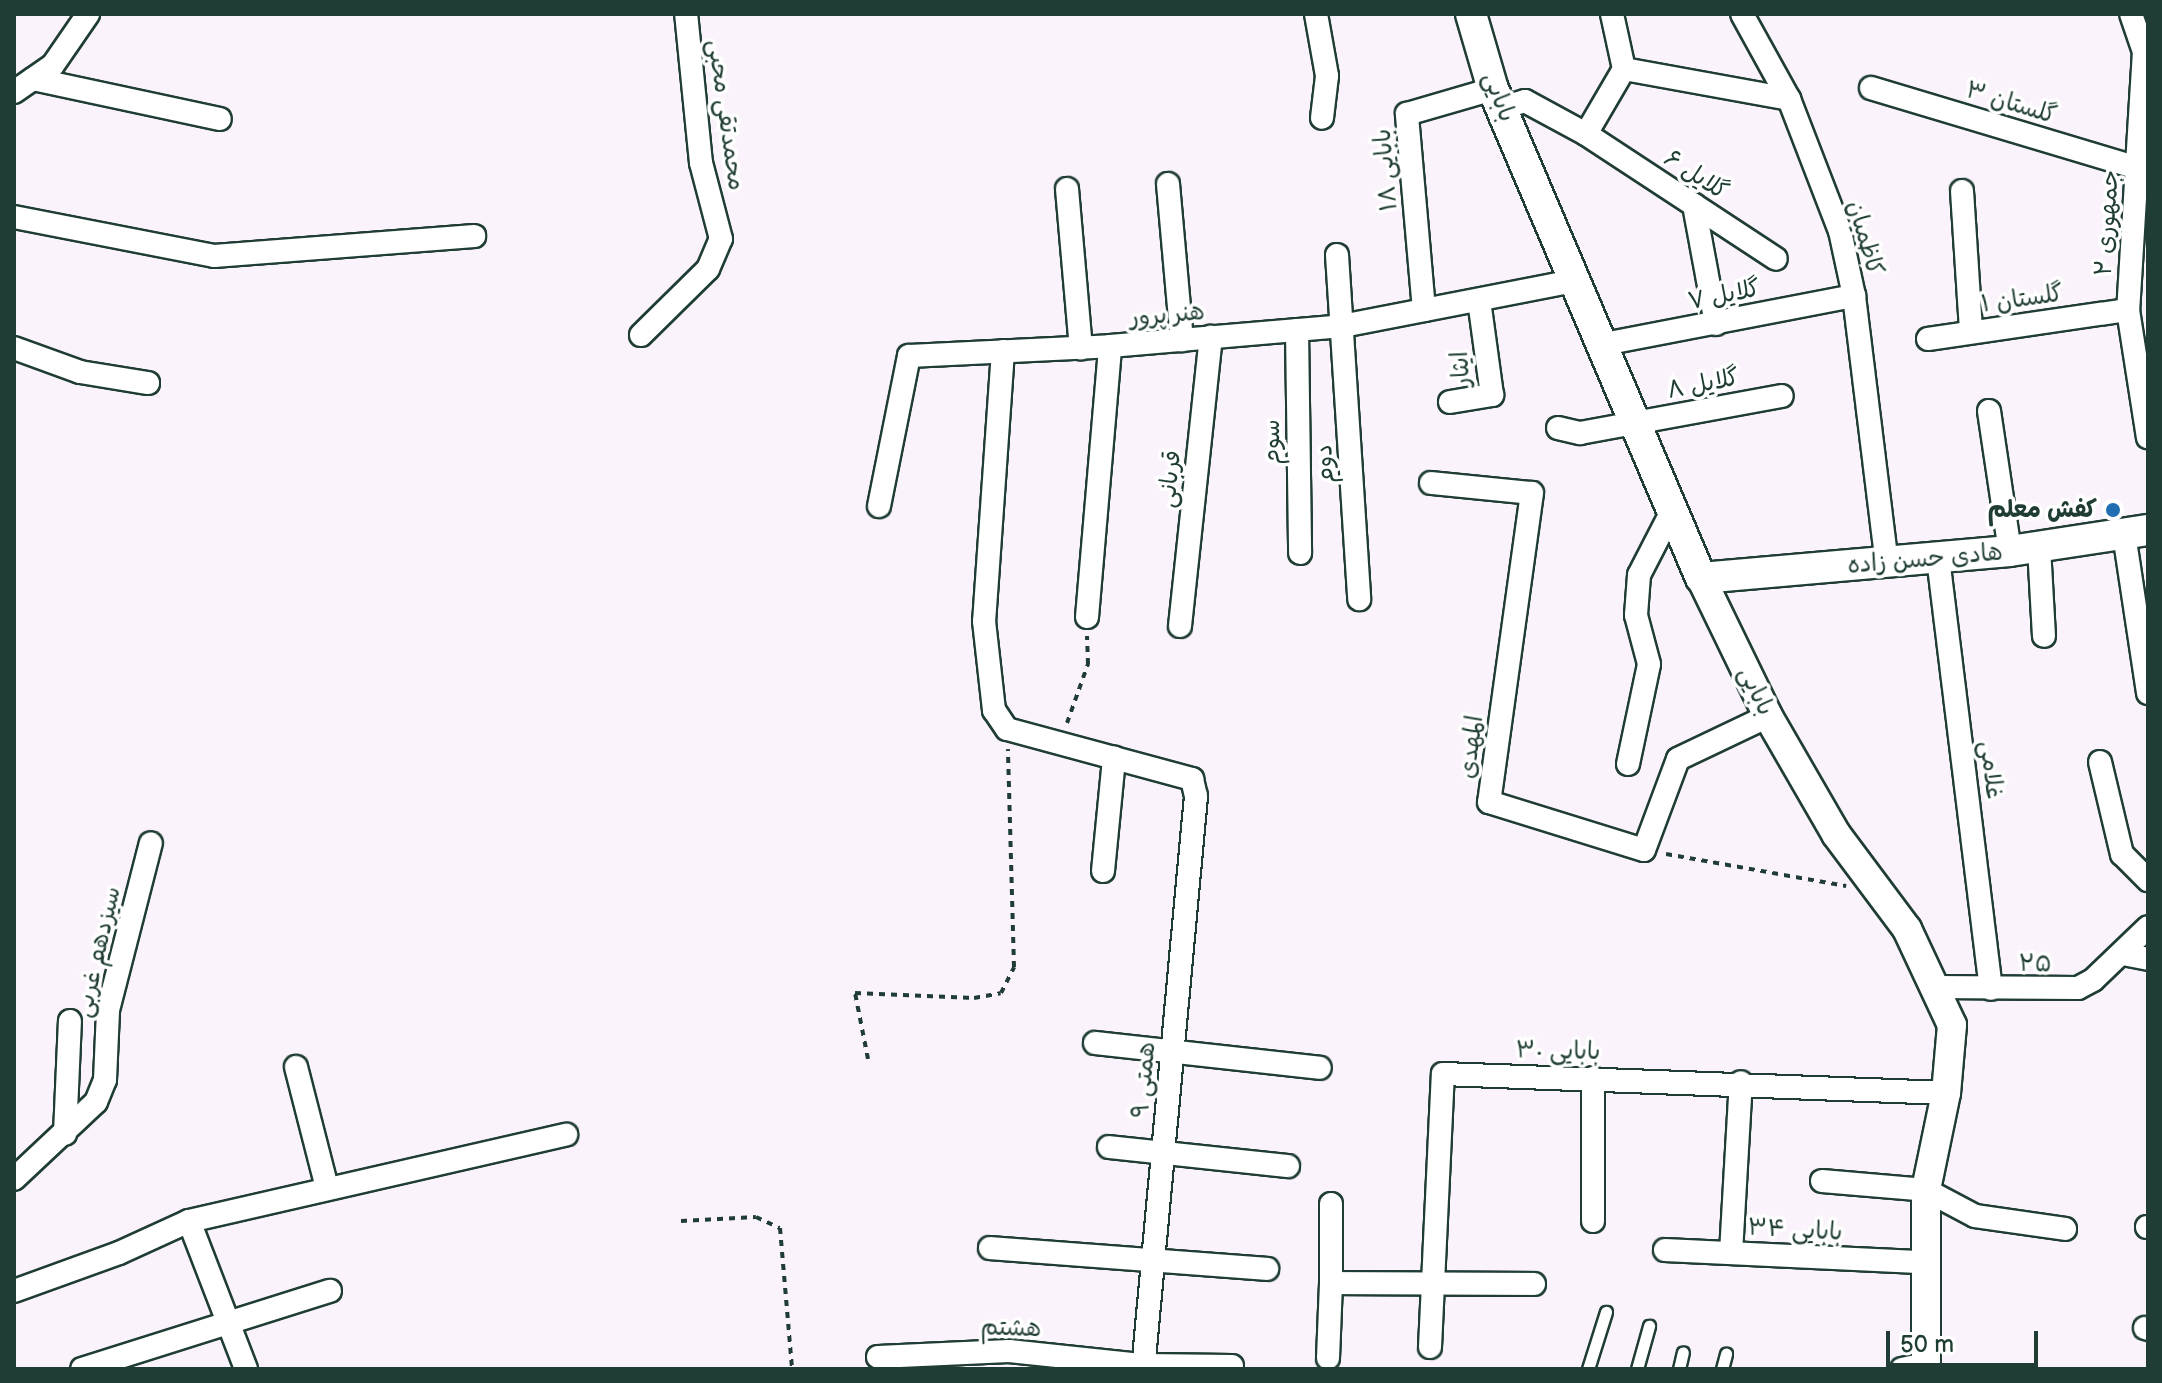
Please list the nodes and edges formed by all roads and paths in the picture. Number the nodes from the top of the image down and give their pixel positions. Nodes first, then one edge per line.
1 (88, 14) edge
2 (686, 14) edge
3 (1316, 14) edge
4 (1471, 14) edge
5 (1612, 14) edge
6 (1742, 14) edge
7 (2131, 14) edge
8 (2146, 51) edge
9 (1624, 69) junction
10 (33, 79) junction
11 (1871, 88) dead end
12 (14, 92) edge
13 (1498, 99) junction
14 (1789, 99) junction
15 (1322, 118) dead end
16 (220, 119) dead end
17 (1586, 134) junction
18 (2144, 137) edge
19 (2137, 168) junction
20 (1168, 184) dead end
21 (1067, 189) dead end
22 (1962, 191) dead end
23 (1694, 205) junction
24 (14, 217) edge
25 (474, 236) dead end
26 (1337, 255) dead end
27 (1776, 259) dead end
28 (2138, 270) edge
29 (1578, 280) junction
30 (1854, 296) junction
31 (1479, 300) junction
32 (1424, 310) junction
33 (2128, 310) junction
34 (1716, 324) junction
35 (1342, 326) junction
36 (1297, 330) junction
37 (1971, 332) junction
38 (641, 335) dead end
39 (1211, 337) junction
40 (1928, 339) dead end
41 (1182, 340) junction
42 (1604, 344) junction
43 (1110, 346) junction
44 (14, 348) edge
45 (1081, 348) junction
46 (1003, 351) junction
47 (2142, 359) edge
48 (148, 383) dead end
49 (1782, 396) dead end
50 (1450, 402) dead end
51 (1989, 411) dead end
52 (1634, 423) junction
53 (1558, 428) dead end
54 (2148, 437) edge
55 (1431, 483) dead end
56 (879, 506) dead end
57 (1671, 513) junction
58 (2136, 532) edge
59 (2025, 549) junction
60 (1300, 553) dead end
61 (1938, 558) junction
62 (1887, 563) junction
63 (1701, 578) junction
64 (1359, 599) dead end
65 (1087, 617) joint
66 (1180, 626) dead end
67 (2044, 636) dead end
68 (2148, 693) edge
69 (1768, 716) junction
70 (1007, 729) junction
71 (1046, 739) junction
72 (1114, 758) junction
73 (2100, 762) dead end
74 (1628, 764) dead end
75 (151, 843) dead end
76 (1644, 850) junction
77 (1103, 871) dead end
78 (2148, 880) edge
79 (1879, 891) junction
80 (2148, 927) edge
81 (2123, 954) junction
82 (2148, 959) edge
83 (1935, 987) junction
84 (1991, 989) junction
85 (70, 1021) dead end
86 (1095, 1043) dead end
87 (1172, 1053) junction
88 (868, 1059) dead end
89 (296, 1067) dead end
90 (1320, 1068) dead end
91 (1593, 1078) junction
92 (1741, 1082) junction
93 (1946, 1093) junction
94 (65, 1134) junction
95 (566, 1135) dead end
96 (1109, 1147) dead end
97 (1163, 1155) junction
98 (1288, 1166) dead end
99 (14, 1179) edge
100 (1822, 1181) dead end
101 (327, 1188) junction
102 (1926, 1190) junction
103 (1331, 1204) dead end
104 (189, 1221) junction
105 (681, 1221) dead end
106 (1593, 1221) dead end
107 (2065, 1229) dead end
108 (990, 1248) dead end
109 (1665, 1250) dead end
110 (1731, 1253) junction
111 (1923, 1262) junction
112 (1153, 1264) junction
113 (1267, 1269) dead end
114 (1431, 1281) junction
115 (1331, 1283) junction
116 (1534, 1284) dead end
117 (14, 1291) edge
118 (330, 1291) dead end
119 (1606, 1312) dead end
120 (228, 1322) junction
121 (1649, 1326) dead end
122 (1430, 1347) dead end
123 (1683, 1352) dead end
124 (1726, 1354) dead end
125 (878, 1357) dead end
126 (1328, 1358) dead end
127 (1232, 1366) dead end
128 (1143, 1367) edge
129 (1918, 1367) edge
130 (82, 1369) edge
131 (246, 1369) edge
132 (792, 1369) edge
133 (1588, 1369) edge
134 (1637, 1369) edge
135 (1679, 1369) edge
136 (1722, 1369) edge

1 - 10 street
2 - 38 street, محمدتقی محبی
3 - 15 street
4 - 13 main road, بابایی
5 - 9 street
6 - 14 street, کاظمیان
7 - 8 street, جمهوری ۲
8 - 18 street, جمهوری ۲
9 - 14 street
9 - 17 street
10 - 12 street
10 - 16 street
11 - 19 street, گلستان ۳
13 - 17 street, گلایل ۶
13 - 29 main road, بابایی
13 - 32 street, بابایی ۱۸
14 - 30 street, کاظمیان
17 - 23 street, گلایل ۶
18 - 19 street, جمهوری ۲
19 - 28 street, جمهوری ۲
20 - 41 street
21 - 45 street
22 - 37 street, گلستان ۱
23 - 27 street, گلایل ۶
23 - 34 street
24 - 25 street
26 - 35 street, دوم
28 - 33 street, جمهوری ۲
29 - 31 street, هنر پرور
29 - 42 main road, بابایی
30 - 34 street, گلایل ۷
30 - 62 street, کاظمیان
31 - 32 street, هنر پرور
31 - 50 street, ایثار
32 - 35 street, هنر پرور
33 - 37 street, گلستان ۱
33 - 47 street, جمهوری ۲
34 - 42 street, گلایل ۷
35 - 36 street, هنر پرور
35 - 64 street, دوم
36 - 39 street, هنر پرور
36 - 60 street, سوم
37 - 40 street, گلستان ۱
39 - 41 street, هنر پرور
39 - 66 street, قربانی
41 - 43 street, هنر پرور
42 - 52 main road, بابایی
43 - 45 street, هنر پرور
43 - 65 street
44 - 48 street
45 - 46 street, هنر پرور
46 - 56 street, هنر پرور
46 - 70 street
47 - 54 street, جمهوری ۲
49 - 52 street, گلایل ۸
51 - 59 street
52 - 53 street, گلایل ۸
52 - 57 main road, بابایی
55 - 76 street, المهدی
57 - 63 main road, بابایی
57 - 74 street
58 - 59 main road, هادی حسن زاده
58 - 68 street
59 - 61 main road, هادی حسن زاده
59 - 67 street
61 - 62 main road, هادی حسن زاده
61 - 84 street, غلامی
62 - 63 main road, هادی حسن زاده
63 - 69 street, بابایی
65 - 71 path
69 - 76 street
69 - 79 street, بابایی
70 - 71 street
70 - 88 path
71 - 72 street
72 - 77 street
72 - 87 street, همتی ۹
73 - 78 street
75 - 94 street, سیزدهم غربی
76 - 79 path
79 - 83 street, بابایی
80 - 81 street, ۲۵
81 - 82 street
81 - 84 street, ۲۵
83 - 84 street, ۲۵
83 - 93 street, بابایی
85 - 94 street
86 - 87 street
87 - 90 street
87 - 97 street, همتی ۹
89 - 101 street
91 - 92 street, بابایی ۳۰
91 - 106 street
91 - 114 street, بابایی ۳۰
92 - 93 street, بابایی ۳۰
92 - 110 street
93 - 102 street, بابایی
94 - 99 street, سیزدهم غربی
95 - 101 street
96 - 97 street
97 - 98 street
97 - 112 street, همتی ۹
100 - 102 street
101 - 104 street
102 - 107 street
102 - 111 street, بابایی
103 - 115 street
104 - 117 street
104 - 120 street
105 - 132 path
108 - 112 street
109 - 110 street, بابایی ۳۴
110 - 111 street, بابایی ۳۴
111 - 129 street, بابایی
112 - 113 street
112 - 128 street, همتی ۹
114 - 115 street
114 - 116 street
114 - 122 street, بابایی ۳۰
115 - 126 street
118 - 120 street
119 - 133 lane
120 - 130 street
120 - 131 street
121 - 134 lane
123 - 135 lane
124 - 136 lane
125 - 128 street, هشتم
127 - 128 street, هشتم

